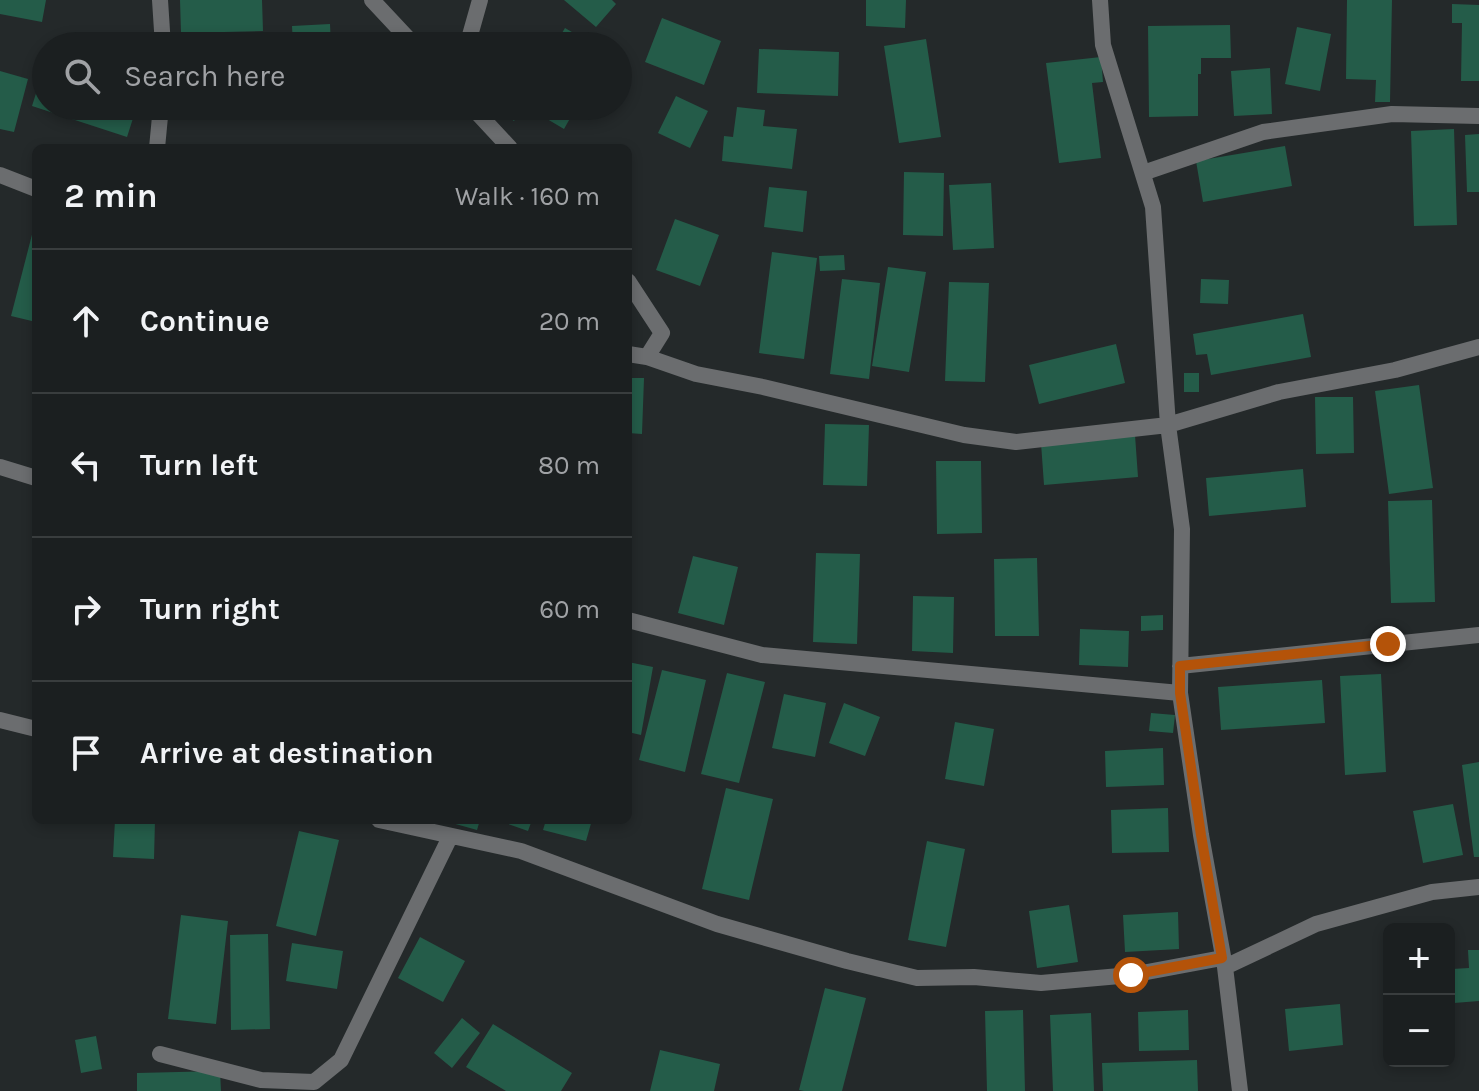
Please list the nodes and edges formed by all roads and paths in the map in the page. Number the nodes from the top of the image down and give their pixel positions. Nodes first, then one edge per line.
1 (160, 0) edge
2 (372, 0) edge
3 (480, 0) edge
4 (1100, 0) edge
5 (162, 32) edge
6 (402, 32) edge
7 (471, 32) edge
8 (1479, 116) edge
9 (160, 120) edge
10 (484, 120) edge
11 (157, 144) edge
12 (506, 144) edge
13 (1143, 173) junction
14 (0, 175) edge
15 (32, 187) edge
16 (632, 287) edge
17 (1479, 347) edge
18 (632, 355) edge
19 (647, 357) junction
20 (1168, 425) junction
21 (0, 467) edge
22 (32, 477) edge
23 (632, 621) edge
24 (1479, 635) edge
25 (1180, 666) junction
26 (1180, 693) junction
27 (0, 720) edge
28 (32, 728) edge
29 (396, 824) edge
30 (450, 837) junction
31 (1479, 887) edge
32 (1224, 963) junction
33 (160, 1054) dead end
34 (1240, 1091) edge

1 - 5 street
2 - 6 street
3 - 7 street
4 - 13 street
8 - 13 street
9 - 11 street
10 - 12 street
13 - 20 street
14 - 15 street
16 - 19 street
17 - 20 street
18 - 19 street
19 - 20 street
20 - 25 street
21 - 22 street
23 - 26 street
24 - 25 street
25 - 26 street
26 - 32 street
27 - 28 street
29 - 30 street
30 - 32 street
30 - 33 street
31 - 32 street
32 - 34 street

